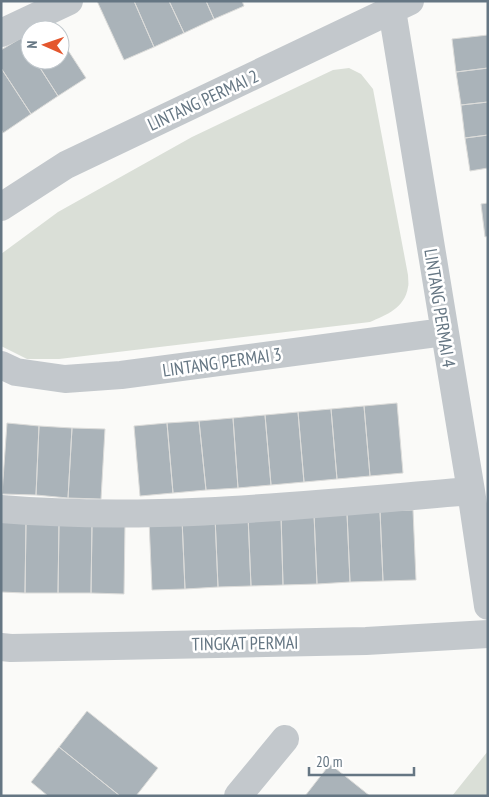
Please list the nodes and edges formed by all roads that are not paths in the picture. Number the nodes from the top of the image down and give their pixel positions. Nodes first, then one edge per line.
1 (69, 1) edge
2 (401, 6) edge
3 (1, 34) edge
4 (1, 207) edge
5 (444, 332) junction
6 (1, 365) edge
7 (471, 491) junction
8 (1, 508) edge
9 (488, 606) edge
10 (488, 634) edge
11 (1, 646) edge
12 (284, 739) dead end
13 (238, 796) edge

1 - 3 street
2 - 4 street, LINTANG PERMAI 2
2 - 5 street, LINTANG PERMAI 4
5 - 6 street, LINTANG PERMAI 3
5 - 7 street, LINTANG PERMAI 4
7 - 8 street
7 - 9 street, LINTANG PERMAI 4
10 - 11 street, TINGKAT PERMAI
12 - 13 street

